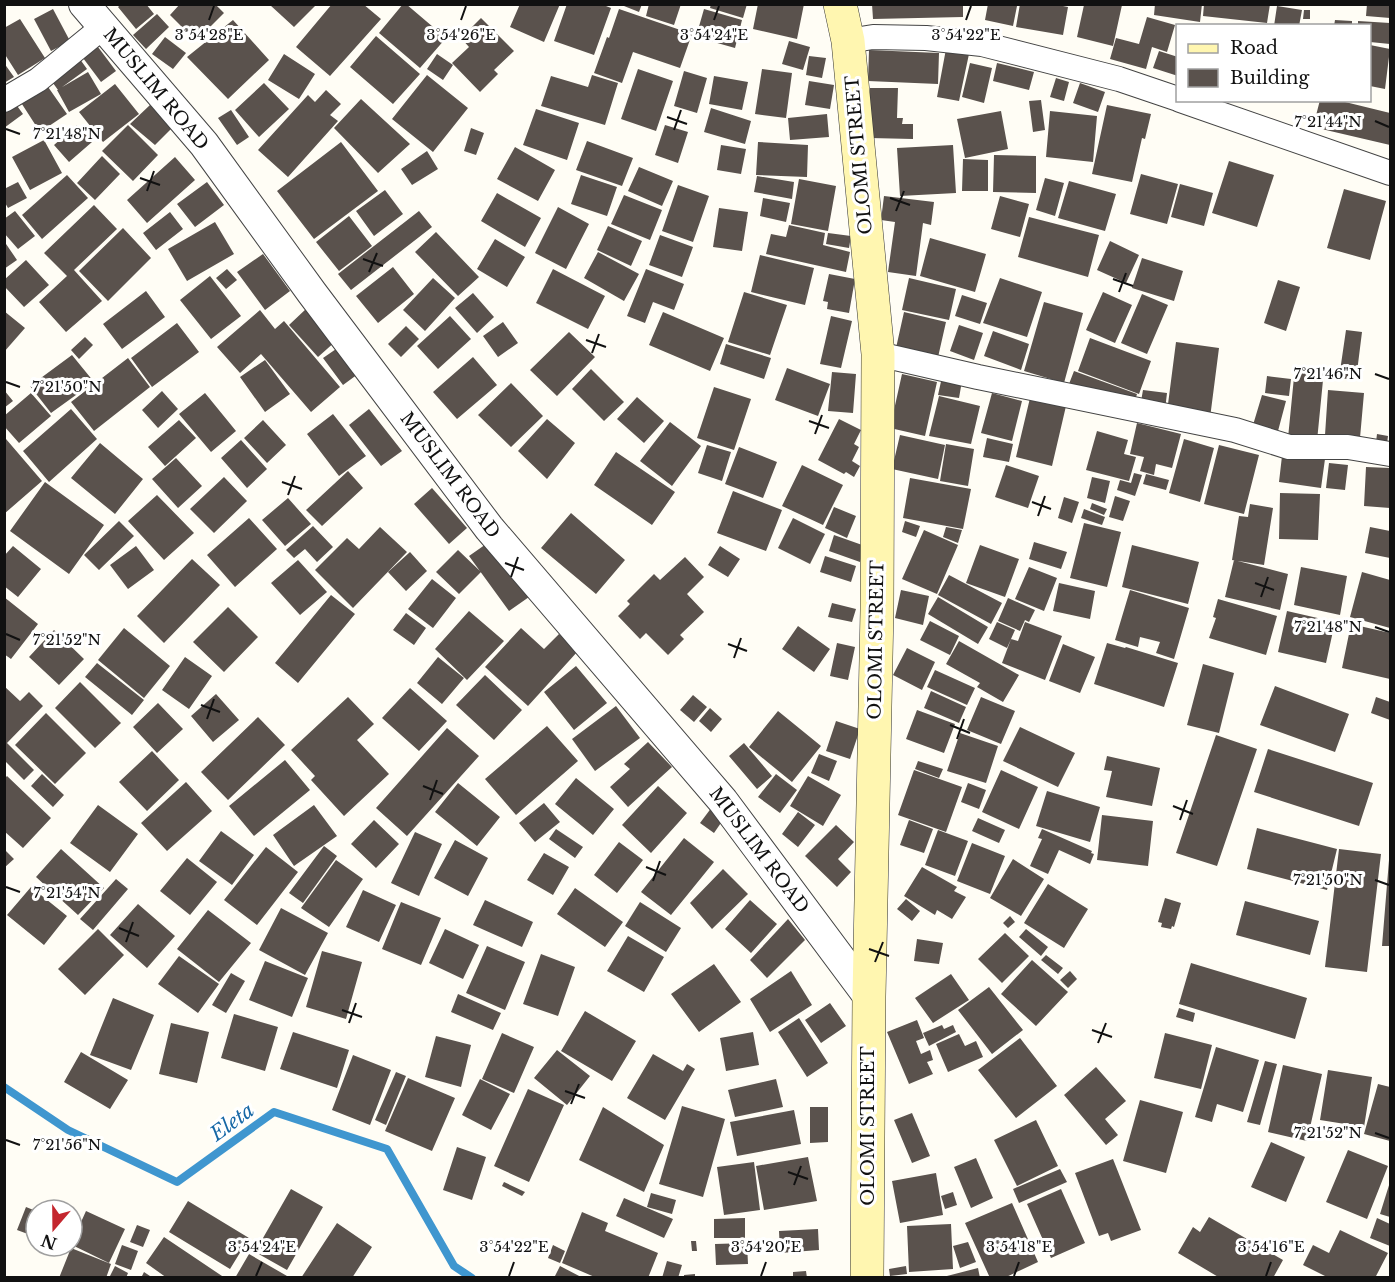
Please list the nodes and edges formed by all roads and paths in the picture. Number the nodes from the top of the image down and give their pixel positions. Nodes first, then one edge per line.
1 (84, 4) edge
2 (840, 4) edge
3 (104, 27) junction
4 (848, 41) junction
5 (1176, 99) edge
6 (4, 100) edge
7 (1185, 102) edge
8 (1390, 173) edge
9 (878, 354) junction
10 (1390, 454) edge
11 (868, 997) junction
12 (867, 1278) edge

1 - 3 street, MUSLIM ROAD
2 - 4 main road, OLOMI STREET
3 - 6 street
3 - 11 street, MUSLIM ROAD
4 - 5 street
4 - 9 main road, OLOMI STREET
7 - 8 street
9 - 10 street
9 - 11 main road, OLOMI STREET
11 - 12 main road, OLOMI STREET

